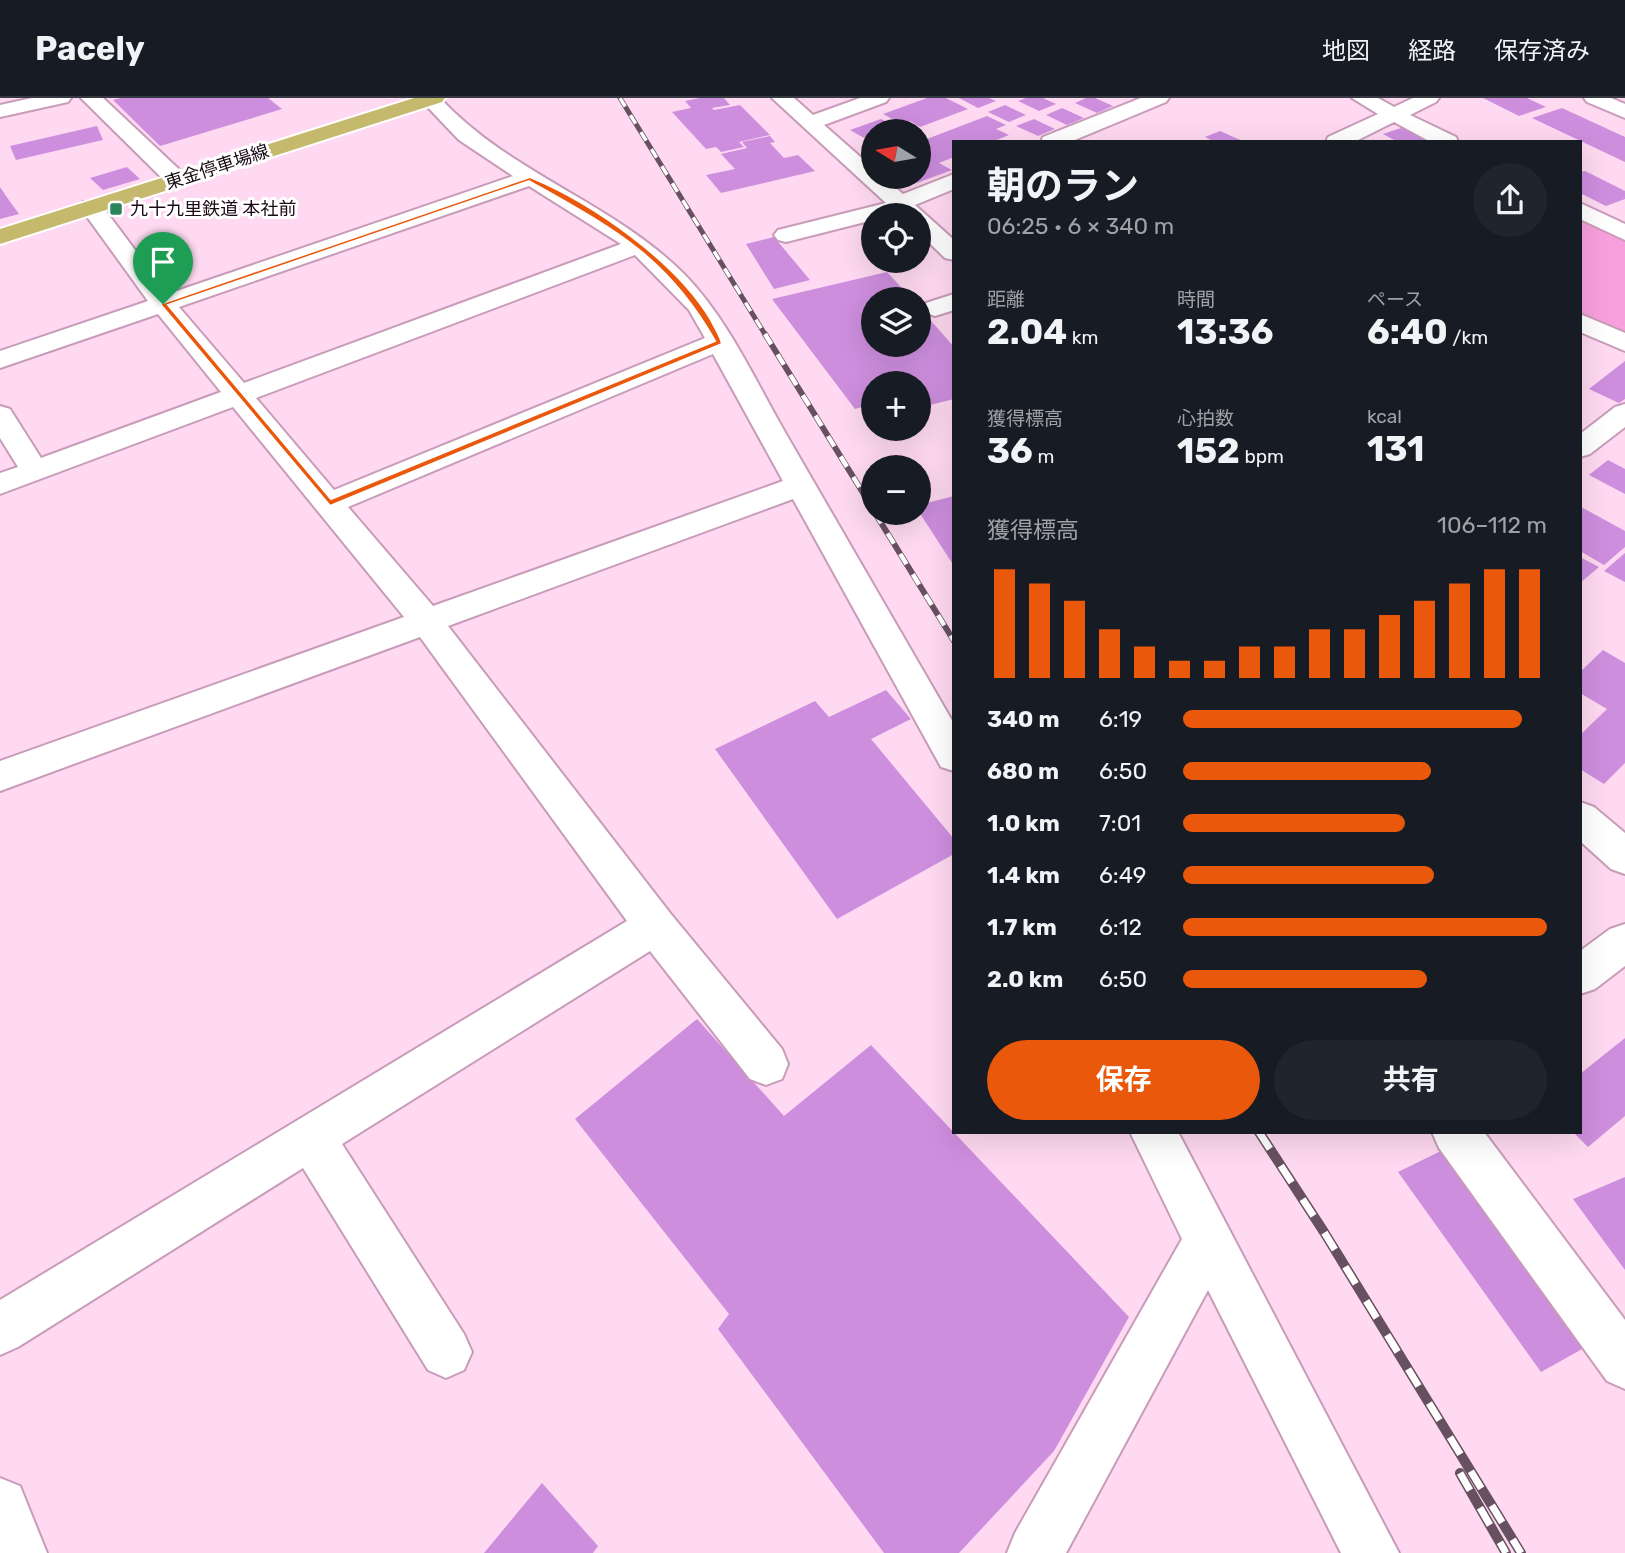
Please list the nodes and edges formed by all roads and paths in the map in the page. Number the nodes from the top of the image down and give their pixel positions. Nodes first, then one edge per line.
1 (61, 98) edge
2 (92, 98) edge
3 (431, 98) edge
4 (782, 98) edge
5 (879, 98) edge
6 (1159, 98) edge
7 (1362, 98) edge
8 (1429, 98) edge
9 (1594, 98) edge
10 (0, 111) edge
11 (1625, 112) edge
12 (1393, 114) junction
13 (810, 123) junction
14 (1056, 140) edge
15 (1340, 140) edge
16 (1444, 140) edge
17 (530, 178) junction
18 (177, 180) junction
19 (952, 182) edge
20 (900, 203) edge
21 (921, 203) edge
22 (90, 207) junction
23 (1582, 211) edge
24 (861, 220) edge
25 (931, 232) edge
26 (1625, 233) edge
27 (786, 235) dead end
28 (0, 237) edge
29 (639, 245) junction
30 (952, 251) edge
31 (163, 304) junction
32 (1582, 323) edge
33 (719, 342) junction
34 (1625, 343) edge
35 (0, 360) edge
36 (241, 394) junction
37 (1625, 413) edge
38 (0, 415) edge
39 (1582, 446) edge
40 (35, 471) junction
41 (0, 485) edge
42 (800, 486) junction
43 (330, 503) junction
44 (426, 621) junction
45 (952, 753) edge
46 (0, 776) edge
47 (1582, 820) edge
48 (1625, 857) edge
49 (655, 926) junction
50 (1625, 942) edge
51 (1582, 974) edge
52 (766, 1064) dead end
53 (1154, 1134) edge
54 (1456, 1134) edge
55 (311, 1138) junction
56 (1209, 1240) junction
57 (0, 1329) edge
58 (446, 1352) dead end
59 (1625, 1363) edge
60 (0, 1506) edge
61 (19, 1553) edge
62 (1035, 1553) edge
63 (1371, 1553) edge

1 - 10 street
2 - 18 street
3 - 17 street
3 - 18 main road, 東金停車場線
4 - 13 street
5 - 13 street
6 - 14 street
7 - 12 street
8 - 12 street
9 - 11 street
12 - 15 street
12 - 16 street
13 - 20 street
17 - 29 street
17 - 31 street
18 - 22 main road, 東金停車場線
19 - 21 street
22 - 28 main road, 東金停車場線
22 - 31 street
23 - 26 street
24 - 27 street
25 - 30 street
29 - 33 street
29 - 36 street
31 - 35 street
31 - 36 street
32 - 34 street
33 - 42 street
33 - 43 street
36 - 40 street
36 - 43 street
37 - 39 street
38 - 40 street
40 - 41 street
42 - 44 street
42 - 45 street
43 - 44 street
44 - 46 street
44 - 49 street
47 - 48 street
49 - 52 street
49 - 55 street
50 - 51 street
53 - 56 street
54 - 59 street
55 - 57 street
55 - 58 street
56 - 62 street
56 - 63 street
60 - 61 street

